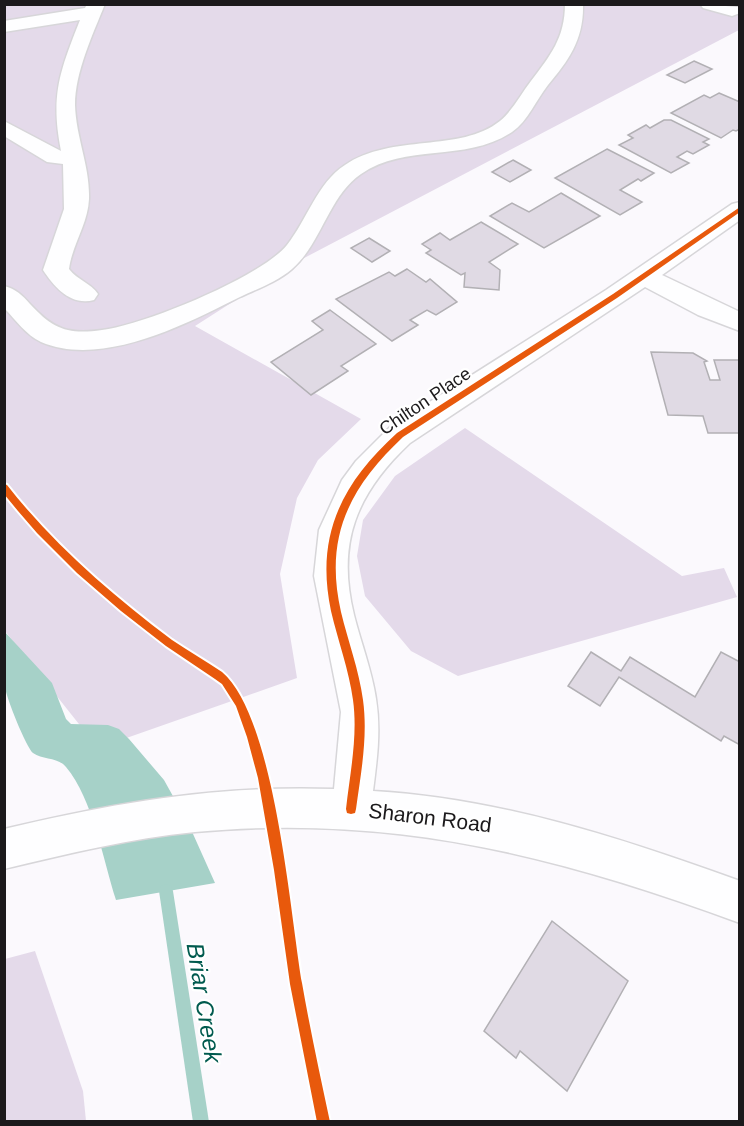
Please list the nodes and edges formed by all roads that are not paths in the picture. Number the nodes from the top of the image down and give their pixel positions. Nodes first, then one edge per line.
1 (574, 4) edge
2 (709, 4) edge
3 (94, 8) edge
4 (732, 11) dead end
5 (4, 27) edge
6 (4, 127) edge
7 (75, 158) junction
8 (740, 209) edge
9 (644, 276) junction
10 (4, 294) edge
11 (85, 294) dead end
12 (740, 322) edge
13 (351, 809) junction
14 (4, 849) edge
15 (740, 902) edge

1 - 10 street
2 - 4 street
3 - 5 street
3 - 7 street
6 - 7 street
7 - 11 street
8 - 9 street, Chilton Place
9 - 12 street
9 - 13 street, Chilton Place
13 - 14 street, Sharon Road
13 - 15 street, Sharon Road

